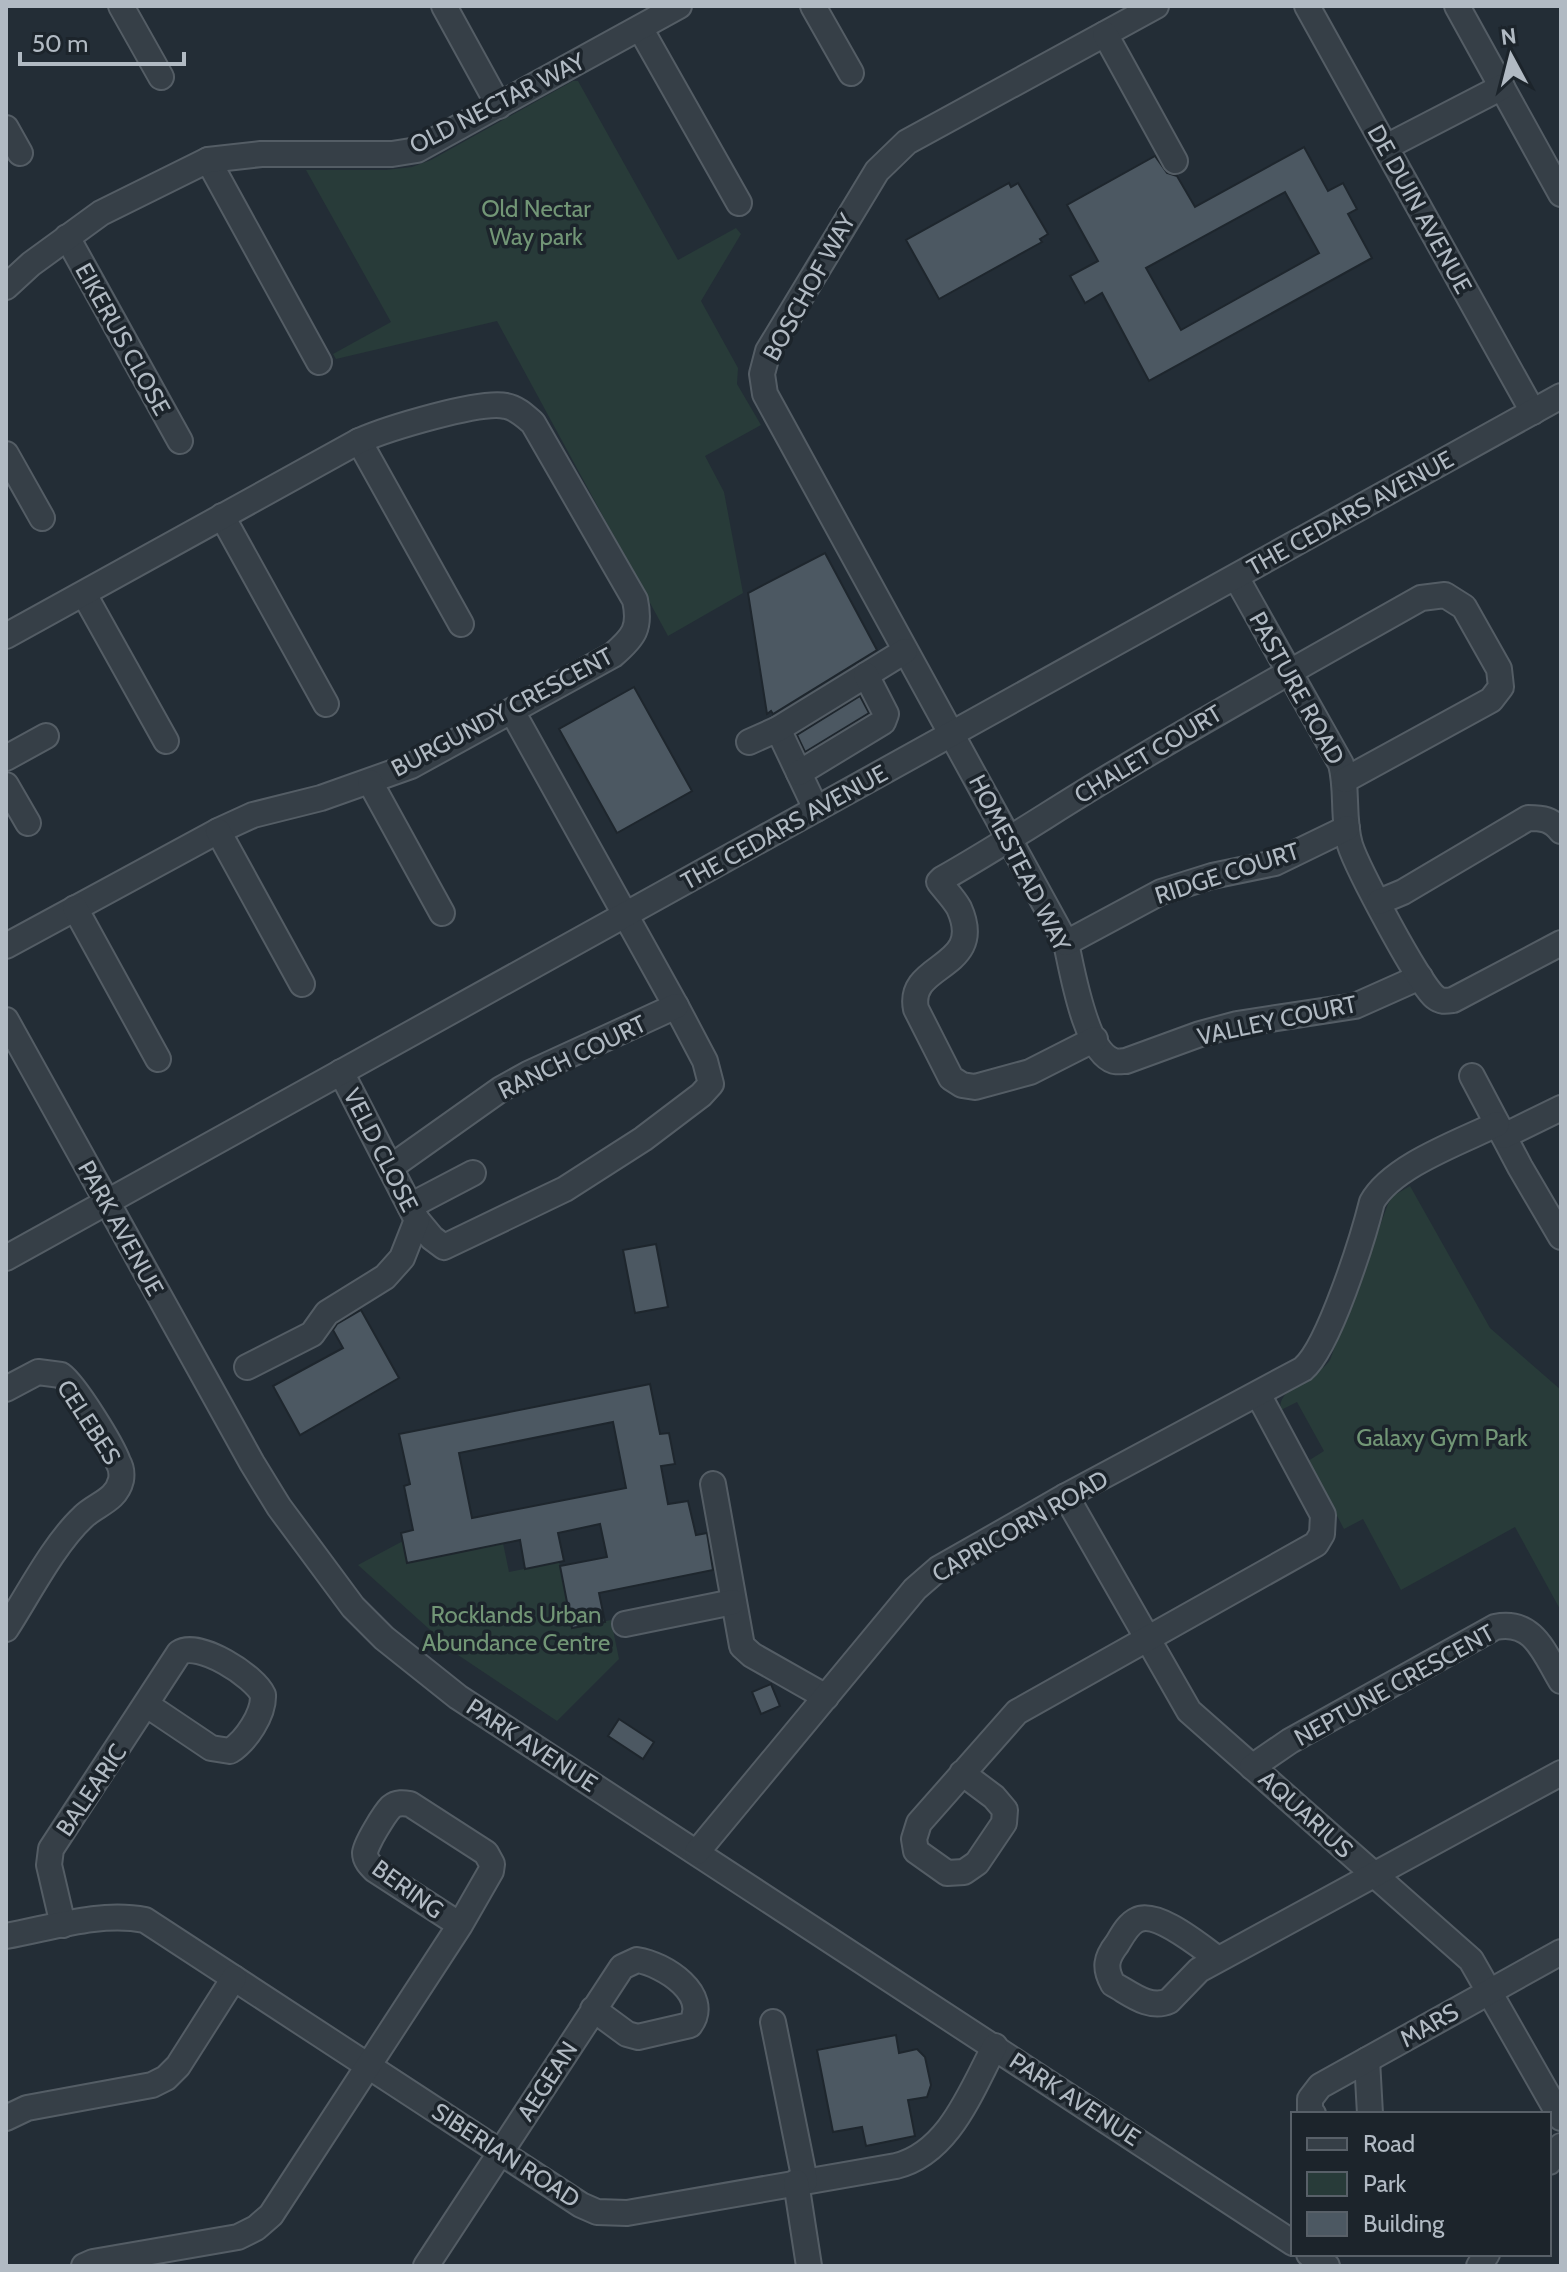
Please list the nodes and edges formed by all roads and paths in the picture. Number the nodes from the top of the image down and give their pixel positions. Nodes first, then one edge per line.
1 (121, 6) edge
2 (444, 6) edge
3 (679, 6) edge
4 (813, 6) edge
5 (1156, 6) edge
6 (1307, 6) edge
7 (1457, 6) edge
8 (640, 28) junction
9 (1105, 34) junction
10 (851, 73) dead end
11 (161, 77) dead end
12 (1502, 87) junction
13 (499, 106) junction
14 (6, 128) edge
15 (1386, 147) junction
16 (20, 153) dead end
17 (208, 160) junction
18 (1175, 161) dead end
19 (1561, 194) edge
20 (739, 203) dead end
21 (67, 237) junction
22 (6, 287) edge
23 (319, 362) dead end
24 (1561, 396) edge
25 (1533, 412) junction
26 (180, 441) dead end
27 (359, 441) junction
28 (6, 454) edge
29 (222, 516) junction
30 (42, 518) dead end
31 (1236, 577) junction
32 (84, 594) junction
33 (461, 624) dead end
34 (6, 636) edge
35 (905, 651) junction
36 (1289, 672) junction
37 (866, 675) junction
38 (326, 704) dead end
39 (512, 711) junction
40 (778, 729) junction
41 (952, 734) junction
42 (46, 736) dead end
43 (860, 736) junction
44 (166, 741) dead end
45 (749, 742) dead end
46 (6, 758) edge
47 (799, 773) junction
48 (881, 773) junction
49 (1345, 780) junction
50 (370, 782) junction
51 (6, 785) edge
52 (816, 809) junction
53 (28, 823) dead end
54 (1347, 828) junction
55 (218, 831) junction
56 (1561, 831) edge
57 (1010, 841) junction
58 (1379, 902) junction
59 (75, 908) junction
60 (442, 913) dead end
61 (626, 914) junction
62 (1066, 943) junction
63 (1561, 943) edge
64 (6, 946) edge
65 (1420, 977) junction
66 (302, 984) dead end
67 (676, 1006) junction
68 (6, 1020) edge
69 (1095, 1039) junction
70 (158, 1059) dead end
71 (341, 1072) junction
72 (1472, 1076) dead end
73 (1561, 1108) edge
74 (1501, 1130) junction
75 (391, 1167) junction
76 (473, 1173) dead end
77 (107, 1202) junction
78 (414, 1213) junction
79 (1561, 1237) edge
80 (6, 1258) edge
81 (247, 1367) dead end
82 (6, 1389) edge
83 (1258, 1394) junction
84 (713, 1484) dead end
85 (1066, 1496) junction
86 (733, 1602) junction
87 (625, 1624) dead end
88 (6, 1629) edge
89 (1148, 1639) junction
90 (1561, 1681) edge
91 (826, 1697) junction
92 (147, 1705) junction
93 (1252, 1767) junction
94 (962, 1773) dead end
95 (1561, 1773) edge
96 (697, 1852) junction
97 (1374, 1874) junction
98 (63, 1925) junction
99 (460, 1925) junction
100 (6, 1936) edge
101 (1561, 1952) edge
102 (1218, 1959) dead end
103 (234, 1978) junction
104 (1490, 1990) junction
105 (593, 2009) dead end
106 (773, 2022) dead end
107 (995, 2046) junction
108 (1367, 2060) junction
109 (368, 2066) junction
110 (1311, 2112) edge
111 (1370, 2112) edge
112 (6, 2118) edge
113 (1561, 2118) edge
114 (500, 2152) junction
115 (800, 2182) junction
116 (1291, 2242) edge
117 (84, 2266) edge
118 (426, 2266) edge
119 (809, 2266) edge

1 - 11 street
2 - 13 street
3 - 8 street, OLD NECTAR WAY
4 - 10 street
5 - 9 street, BOSCHOF WAY
6 - 15 street, DE DUIN AVENUE
7 - 12 street
8 - 13 street, OLD NECTAR WAY
8 - 20 street
9 - 18 street
9 - 35 street, BOSCHOF WAY
12 - 15 street
12 - 19 street
13 - 17 street, OLD NECTAR WAY
14 - 16 street
15 - 25 street, DE DUIN AVENUE
17 - 21 street, OLD NECTAR WAY
17 - 23 street
21 - 22 street, OLD NECTAR WAY
21 - 26 street, EIKERUS CLOSE
24 - 25 street, THE CEDARS AVENUE
25 - 31 street, THE CEDARS AVENUE
27 - 29 street, BURGUNDY CRESCENT
27 - 33 street
27 - 39 street, BURGUNDY CRESCENT
28 - 30 street
29 - 32 street, BURGUNDY CRESCENT
29 - 38 street
31 - 36 street, PASTURE ROAD
31 - 41 street, THE CEDARS AVENUE
32 - 34 street, BURGUNDY CRESCENT
32 - 44 street
35 - 37 street
35 - 41 street, BOSCHOF WAY
36 - 49 street, PASTURE ROAD
36 - 49 street, CHALET COURT
36 - 57 street, CHALET COURT
37 - 40 street
37 - 43 street
39 - 50 street, BURGUNDY CRESCENT
39 - 61 street
40 - 45 street
40 - 47 street
41 - 48 street, THE CEDARS AVENUE
41 - 57 street, HOMESTEAD WAY
42 - 46 street
43 - 47 street
43 - 48 street
47 - 52 street
48 - 52 street, THE CEDARS AVENUE
49 - 54 street, PASTURE ROAD
50 - 55 street, BURGUNDY CRESCENT
50 - 60 street
51 - 53 street
52 - 61 street, THE CEDARS AVENUE
54 - 58 street, PASTURE ROAD
54 - 62 street, RIDGE COURT
55 - 59 street, BURGUNDY CRESCENT
55 - 66 street
56 - 58 street
57 - 62 street, HOMESTEAD WAY
57 - 69 street, CHALET COURT
58 - 65 street, PASTURE ROAD
59 - 64 street, BURGUNDY CRESCENT
59 - 70 street
61 - 67 street
61 - 71 street, THE CEDARS AVENUE
62 - 69 street, HOMESTEAD WAY
63 - 65 street
65 - 69 street, VALLEY COURT
67 - 75 street, RANCH COURT
67 - 78 street
68 - 77 street, PARK AVENUE
71 - 75 street, VELD CLOSE
71 - 77 street, THE CEDARS AVENUE
72 - 74 street
73 - 74 street, CAPRICORN ROAD
74 - 79 street
74 - 83 street, CAPRICORN ROAD
75 - 78 street, VELD CLOSE
76 - 78 street
77 - 80 street, THE CEDARS AVENUE
77 - 96 street, PARK AVENUE
78 - 81 street, VELD CLOSE
82 - 88 street, CELEBES
83 - 85 street, CAPRICORN ROAD
83 - 89 street
84 - 86 street
85 - 89 street, AQUARIUS
85 - 91 street, CAPRICORN ROAD
86 - 87 street
86 - 91 street
89 - 93 street, AQUARIUS
89 - 94 street
90 - 93 street, NEPTUNE CRESCENT
91 - 96 street, CAPRICORN ROAD
92 - 92 street, BALEARIC
92 - 98 street, BALEARIC
93 - 97 street, AQUARIUS
95 - 97 street
96 - 107 street, PARK AVENUE
97 - 102 street
97 - 104 street, AQUARIUS
98 - 100 street, SIBERIAN ROAD
98 - 103 street, SIBERIAN ROAD
99 - 99 street, BERING
99 - 109 street, BERING
101 - 104 street, MARS
103 - 109 street, SIBERIAN ROAD
103 - 112 street
104 - 108 street, MARS
104 - 113 street, AQUARIUS
105 - 114 street, AEGEAN
106 - 115 street
107 - 115 street, SIBERIAN ROAD
107 - 116 street, PARK AVENUE
108 - 110 street, MARS
108 - 111 street
109 - 114 street, SIBERIAN ROAD
109 - 117 street, BERING
114 - 115 street, SIBERIAN ROAD
114 - 118 street, AEGEAN
115 - 119 street

